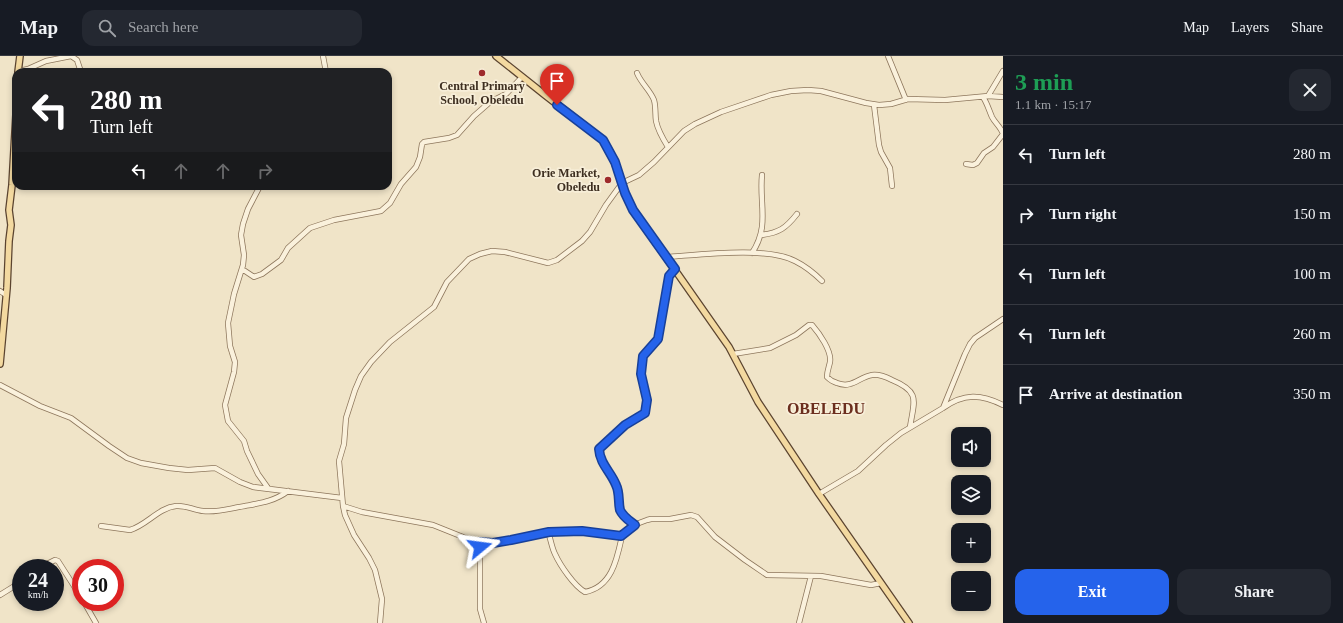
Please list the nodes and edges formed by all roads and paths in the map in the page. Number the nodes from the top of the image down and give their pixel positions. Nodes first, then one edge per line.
1 (20, 56) edge
2 (323, 56) edge
3 (496, 56) edge
4 (888, 56) edge
5 (59, 57) edge
6 (18, 68) edge
7 (30, 68) edge
8 (79, 68) edge
9 (325, 68) edge
10 (1003, 71) edge
11 (638, 73) dead end
12 (522, 77) junction
13 (982, 96) junction
14 (988, 96) junction
15 (1003, 96) edge
16 (906, 100) junction
17 (874, 105) junction
18 (668, 147) junction
19 (966, 164) dead end
20 (762, 175) dead end
21 (622, 183) junction
22 (12, 185) edge
23 (892, 186) dead end
24 (258, 190) edge
25 (797, 214) dead end
26 (761, 235) junction
27 (752, 253) junction
28 (666, 257) junction
29 (242, 269) junction
30 (675, 269) junction
31 (822, 281) dead end
32 (0, 291) edge
33 (6, 295) junction
34 (1003, 319) edge
35 (996, 325) junction
36 (1003, 327) edge
37 (733, 354) junction
38 (0, 364) edge
39 (0, 385) edge
40 (1003, 405) edge
41 (943, 408) junction
42 (910, 427) junction
43 (268, 488) junction
44 (288, 491) junction
45 (819, 494) junction
46 (342, 498) junction
47 (343, 506) junction
48 (635, 525) junction
49 (100, 526) dead end
50 (549, 535) dead end
51 (622, 536) junction
52 (480, 542) junction
53 (64, 570) edge
54 (812, 576) junction
55 (72, 583) edge
56 (882, 583) junction
57 (12, 588) edge
58 (0, 595) edge
59 (89, 611) edge
60 (96, 623) edge
61 (380, 623) edge
62 (484, 623) edge
63 (799, 623) edge
64 (909, 623) edge

1 - 6 main road
2 - 9 street
3 - 12 main road
4 - 16 street
5 - 7 street
5 - 8 street
10 - 14 street
11 - 18 street
12 - 21 main road
12 - 29 street
13 - 14 street
13 - 16 street
13 - 19 street
14 - 15 street
16 - 17 street
17 - 18 street
17 - 23 street
18 - 21 street
20 - 26 street
21 - 28 main road
21 - 46 street
22 - 33 main road
24 - 29 street
25 - 26 street
26 - 27 street
27 - 28 street
27 - 31 street
28 - 30 main road
29 - 43 street
30 - 37 main road
30 - 48 street
32 - 33 street
33 - 38 main road
34 - 35 street
35 - 36 street
35 - 41 street
37 - 42 street
37 - 45 main road
39 - 43 street
40 - 41 street
41 - 42 street
42 - 45 street
43 - 44 street
44 - 46 street
44 - 49 street
45 - 56 main road
46 - 47 street
47 - 52 street
47 - 61 street
48 - 51 street
48 - 54 street
50 - 51 street
51 - 52 street
52 - 62 street
53 - 55 street
54 - 56 street
54 - 63 street
56 - 64 main road
57 - 58 street
59 - 60 street

